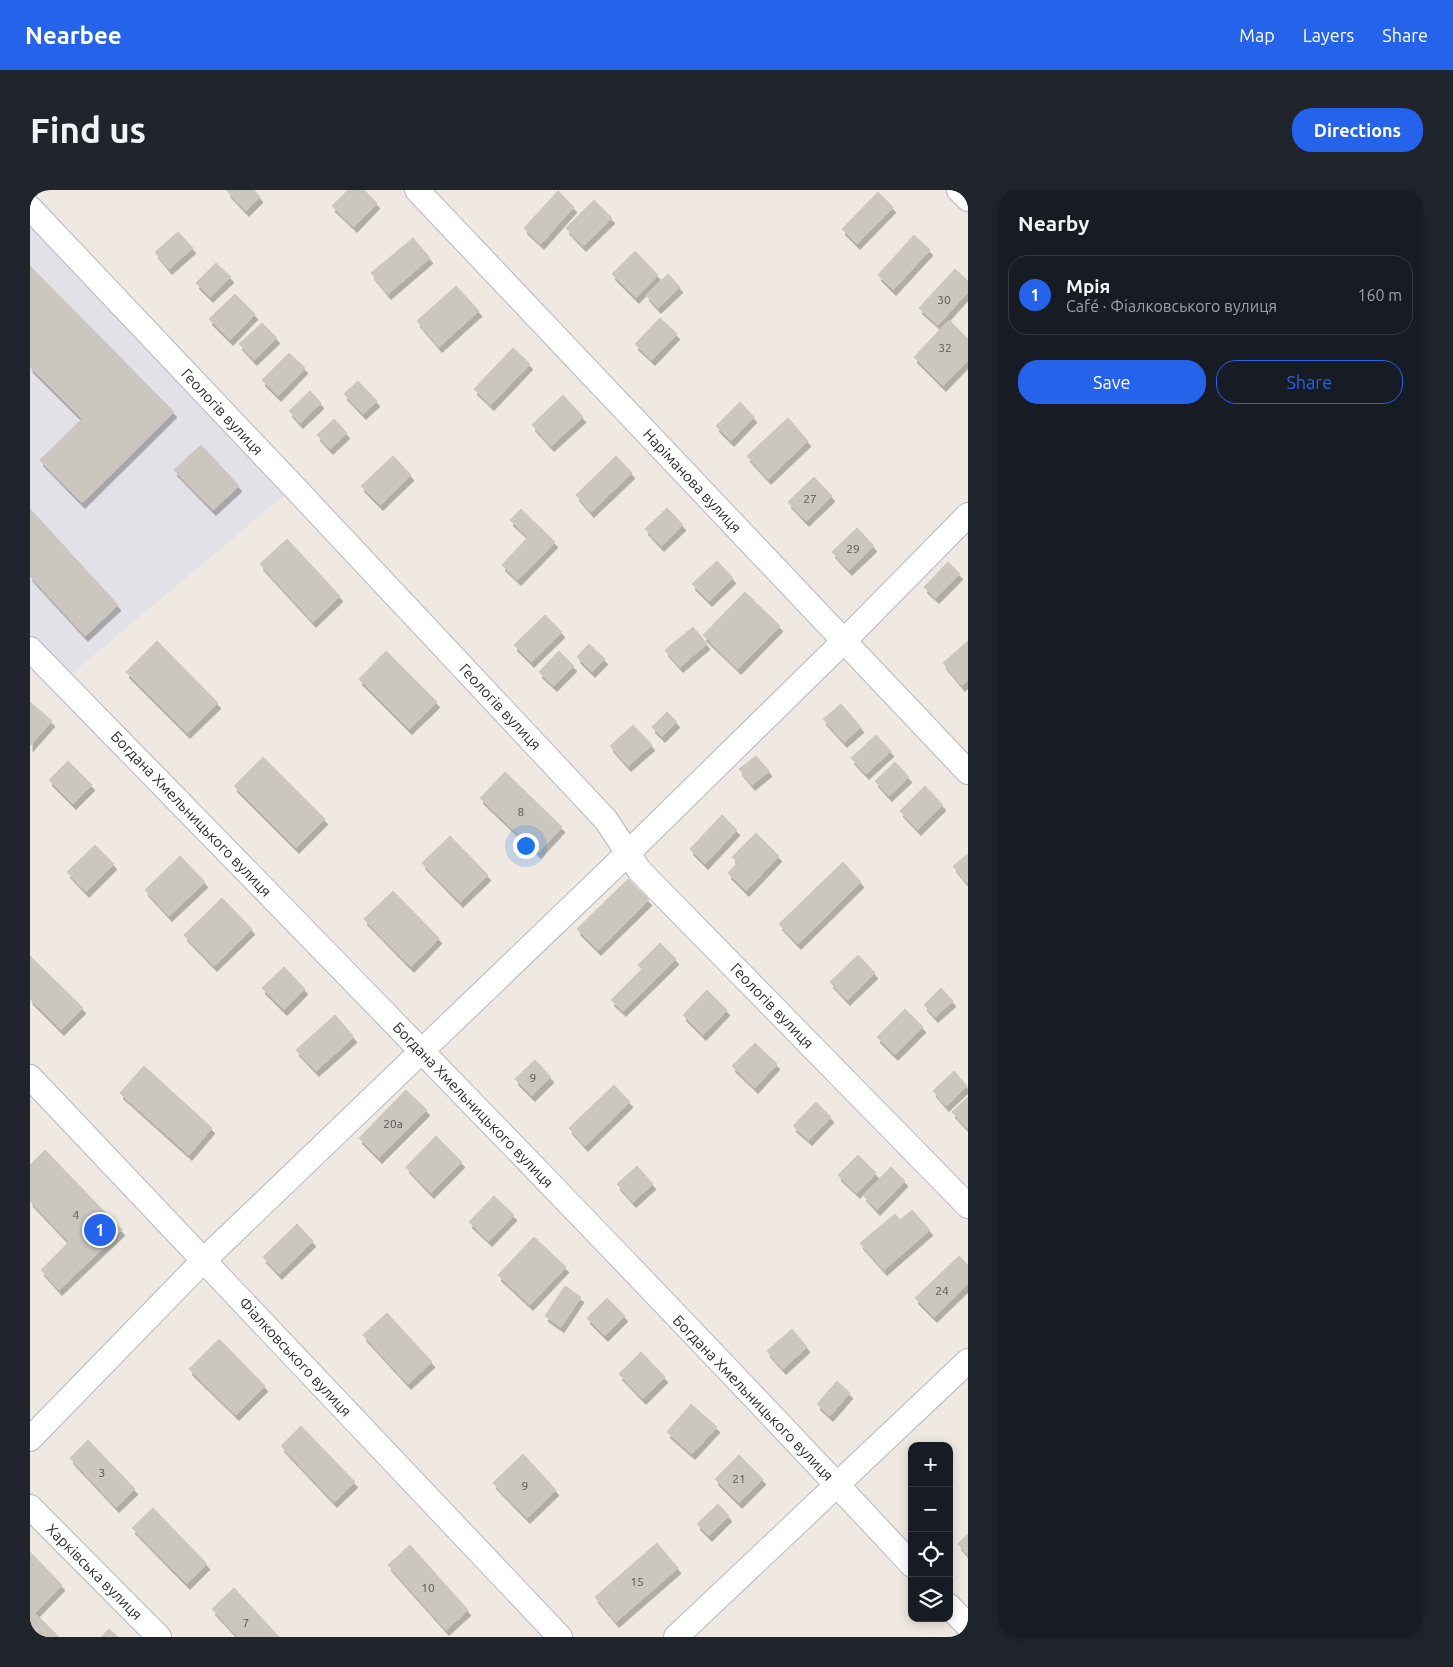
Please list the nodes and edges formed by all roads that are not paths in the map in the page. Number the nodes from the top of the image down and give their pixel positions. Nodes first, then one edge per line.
1 (417, 190) edge
2 (959, 190) edge
3 (968, 200) edge
4 (30, 208) edge
5 (968, 515) edge
6 (844, 642) junction
7 (30, 649) edge
8 (968, 772) edge
9 (628, 853) junction
10 (422, 1051) junction
11 (30, 1078) edge
12 (968, 1206) edge
13 (204, 1261) junction
14 (968, 1361) edge
15 (30, 1439) edge
16 (836, 1484) junction
17 (30, 1507) edge
18 (908, 1561) edge
19 (953, 1610) edge
20 (968, 1626) edge
21 (159, 1637) edge
22 (560, 1637) edge
23 (676, 1637) edge

1 - 6 street, Наріманова вулиця
2 - 3 street
4 - 9 street, Геологів вулиця
5 - 6 street
6 - 8 street, Наріманова вулиця
6 - 9 street
7 - 10 street, Богдана Хмельницького вулиця
9 - 10 street
9 - 12 street, Геологів вулиця
10 - 13 street
10 - 16 street, Богдана Хмельницького вулиця
11 - 13 street, Фіалковського вулиця
13 - 15 street
13 - 22 street, Фіалковського вулиця
14 - 16 street
16 - 18 street, Богдана Хмельницького вулиця
16 - 23 street
17 - 21 street, Харківська вулиця
19 - 20 street

